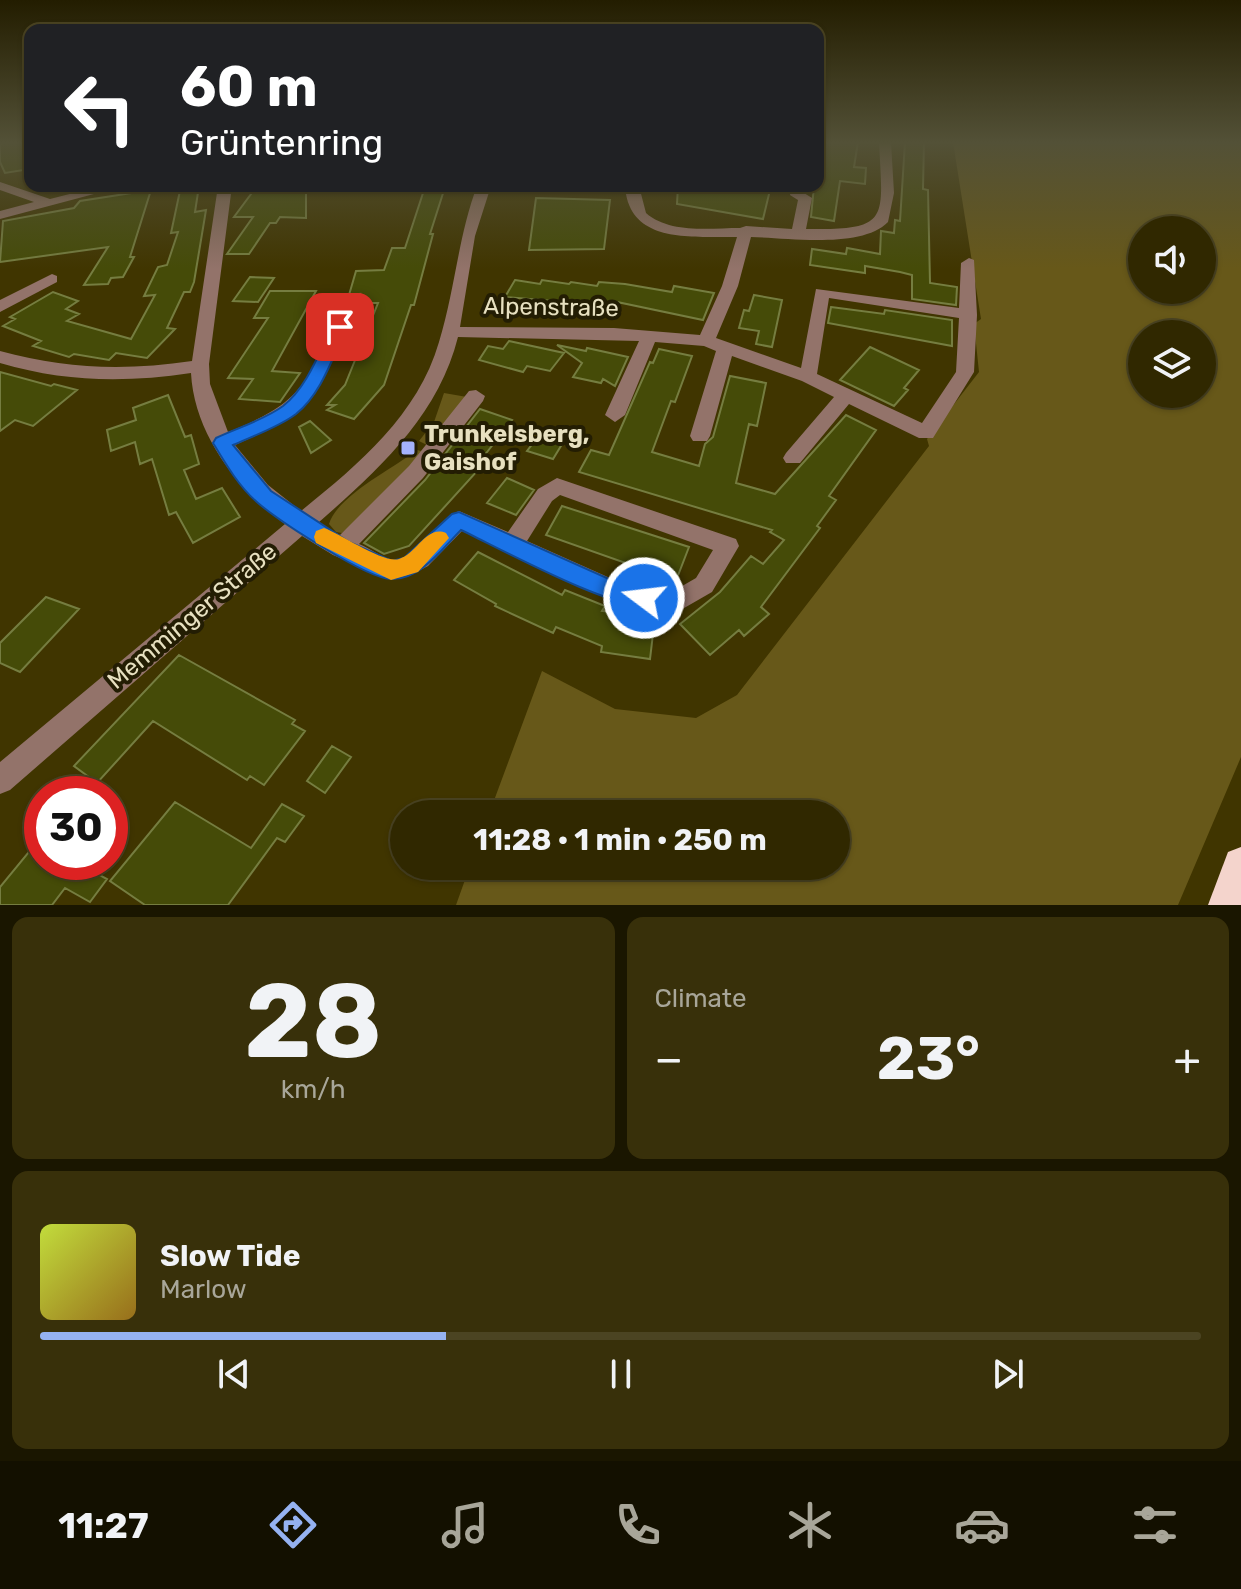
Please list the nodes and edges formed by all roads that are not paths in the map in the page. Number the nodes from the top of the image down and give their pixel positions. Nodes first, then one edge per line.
1 (886, 184) edge
2 (0, 186) edge
3 (93, 192) edge
4 (224, 192) edge
5 (482, 192) edge
6 (633, 192) edge
7 (798, 192) edge
8 (50, 203) junction
9 (0, 215) edge
10 (746, 230) junction
11 (798, 233) junction
12 (969, 263) dead end
13 (52, 279) dead end
14 (0, 307) edge
15 (969, 315) junction
16 (340, 327) dead end
17 (451, 332) junction
18 (649, 337) junction
19 (706, 341) junction
20 (726, 347) junction
21 (0, 357) edge
22 (199, 366) junction
23 (808, 377) junction
24 (847, 395) junction
25 (476, 396) dead end
26 (615, 415) dead end
27 (700, 436) dead end
28 (222, 443) junction
29 (793, 458) dead end
30 (301, 523) junction
31 (512, 545) junction
32 (341, 548) junction
33 (0, 780) edge
34 (1241, 865) edge
35 (1227, 905) edge

1 - 11 street
2 - 8 street
3 - 8 street
4 - 22 street
5 - 17 street, Memminger Straße
6 - 10 street
7 - 11 street
8 - 9 street
10 - 11 street
10 - 19 street
12 - 15 street, Alpenstraße
13 - 14 street
15 - 23 street
15 - 24 street, Alpenstraße
16 - 28 street
17 - 18 street, Alpenstraße
17 - 30 street, Memminger Straße
18 - 19 street, Alpenstraße
18 - 26 street, Alpenstraße
19 - 20 street, Alpenstraße
20 - 23 street, Alpenstraße
20 - 27 street
21 - 22 street
22 - 28 street
23 - 24 street, Alpenstraße
24 - 29 street
25 - 32 street
28 - 30 street
30 - 32 street
30 - 33 street, Memminger Straße
31 - 31 street
31 - 32 street
34 - 35 highway

